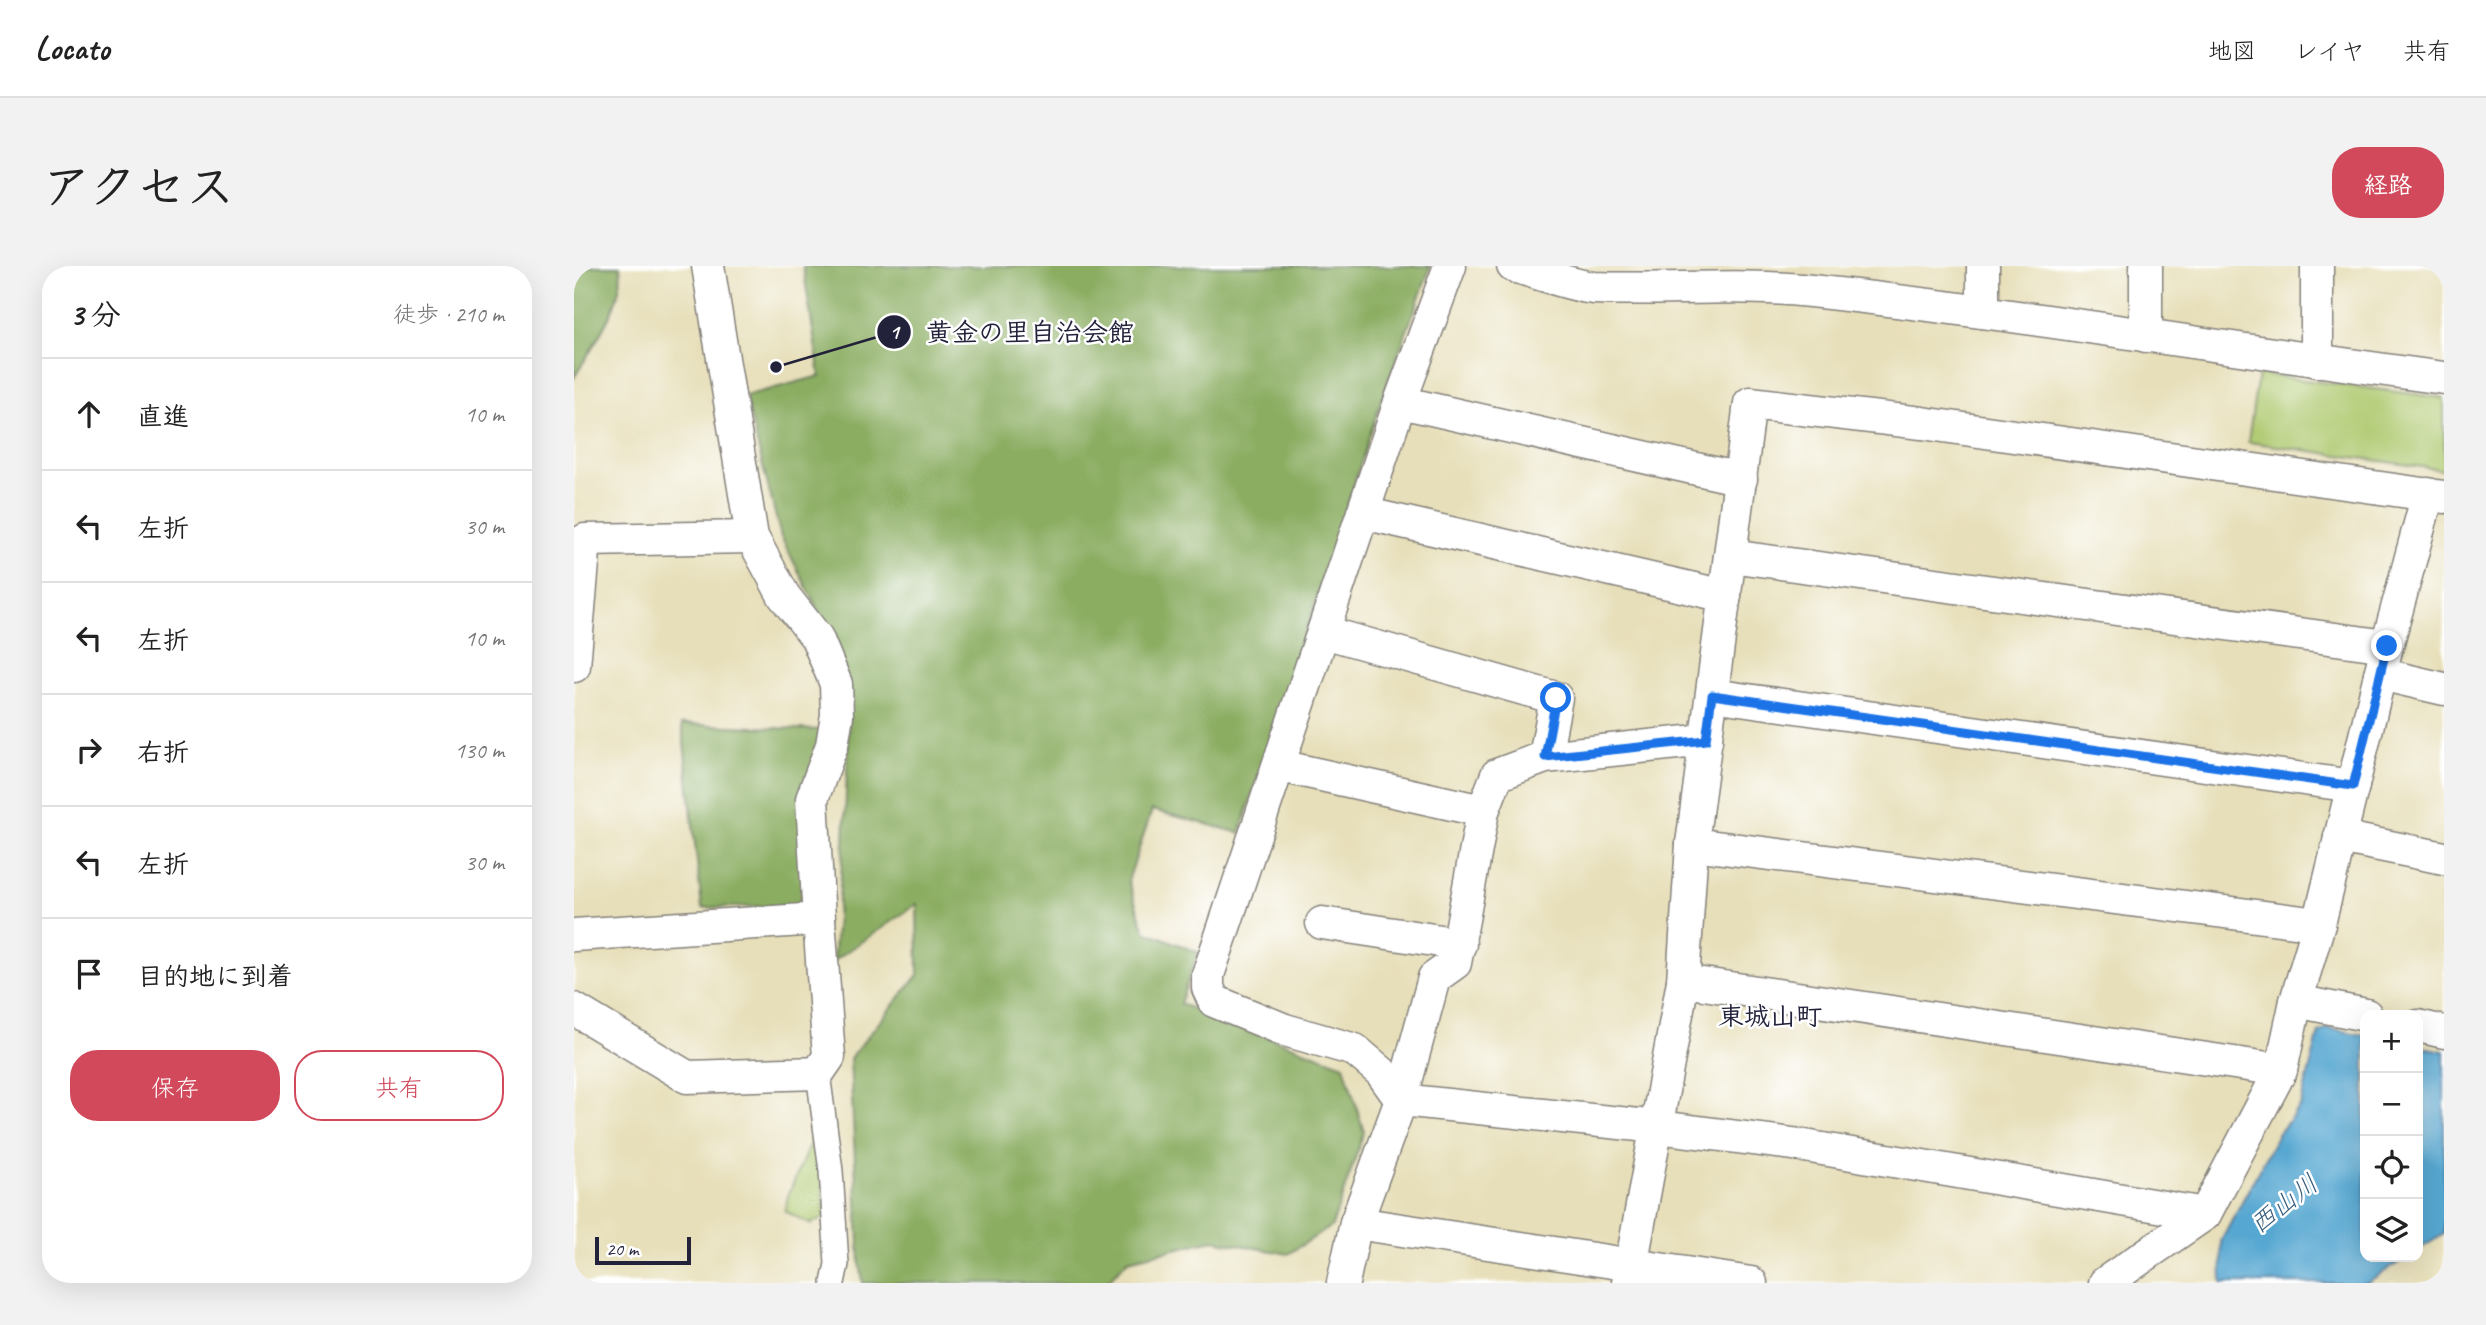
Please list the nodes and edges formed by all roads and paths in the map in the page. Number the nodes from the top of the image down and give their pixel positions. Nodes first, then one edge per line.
1 (708, 266) edge
2 (1450, 266) edge
3 (1513, 266) edge
4 (1983, 266) edge
5 (2146, 266) edge
6 (2317, 266) edge
7 (1688, 276) edge
8 (1807, 278) edge
9 (1983, 312) junction
10 (2146, 336) junction
11 (2317, 361) junction
12 (2444, 378) edge
13 (1400, 402) junction
14 (1741, 479) junction
15 (2436, 495) edge
16 (1363, 513) junction
17 (752, 537) junction
18 (579, 539) edge
19 (1730, 556) junction
20 (1725, 596) junction
21 (1324, 632) junction
22 (2384, 660) junction
23 (574, 666) edge
24 (2444, 689) edge
25 (1712, 695) junction
26 (1706, 740) junction
27 (1545, 757) junction
28 (1280, 766) junction
29 (2353, 786) junction
30 (1483, 811) junction
31 (2340, 837) junction
32 (1692, 844) junction
33 (2444, 858) edge
34 (819, 919) junction
35 (1322, 923) dead end
36 (2319, 924) junction
37 (574, 935) edge
38 (1460, 944) junction
39 (1683, 981) junction
40 (2296, 1001) junction
41 (574, 1009) edge
42 (2360, 1014) edge
43 (2423, 1027) edge
44 (2444, 1032) edge
45 (2281, 1070) junction
46 (818, 1073) junction
47 (1401, 1100) junction
48 (1658, 1127) junction
49 (2205, 1214) junction
50 (1356, 1223) junction
51 (1629, 1274) edge
52 (833, 1283) edge
53 (1343, 1283) edge
54 (1751, 1283) edge
55 (2105, 1283) edge

1 - 17 street
2 - 13 street
3 - 7 street
4 - 9 street
5 - 10 street
6 - 11 street
7 - 8 street
8 - 9 street
9 - 10 street
10 - 11 street
11 - 12 street
13 - 14 street
13 - 16 street
14 - 15 street
14 - 19 street
15 - 22 street
16 - 20 street
16 - 21 street
17 - 18 street
17 - 34 street
18 - 23 street
19 - 20 street
19 - 22 street
20 - 25 street
21 - 27 street
21 - 28 street
22 - 24 street
22 - 29 street
25 - 26 street
25 - 29 street
26 - 27 street
26 - 32 street
27 - 30 street
28 - 30 street
28 - 47 street
29 - 31 street
30 - 38 street
31 - 33 street
31 - 36 street
32 - 36 street
32 - 39 street
34 - 37 street
34 - 46 street
35 - 38 street
36 - 40 street
38 - 47 street
39 - 45 street
39 - 48 street
40 - 42 street
40 - 45 street
41 - 46 street
43 - 44 street
45 - 49 street
46 - 52 street
47 - 48 street
47 - 50 street
48 - 49 street
48 - 51 street
49 - 55 street
50 - 51 street
50 - 53 street
51 - 54 street

